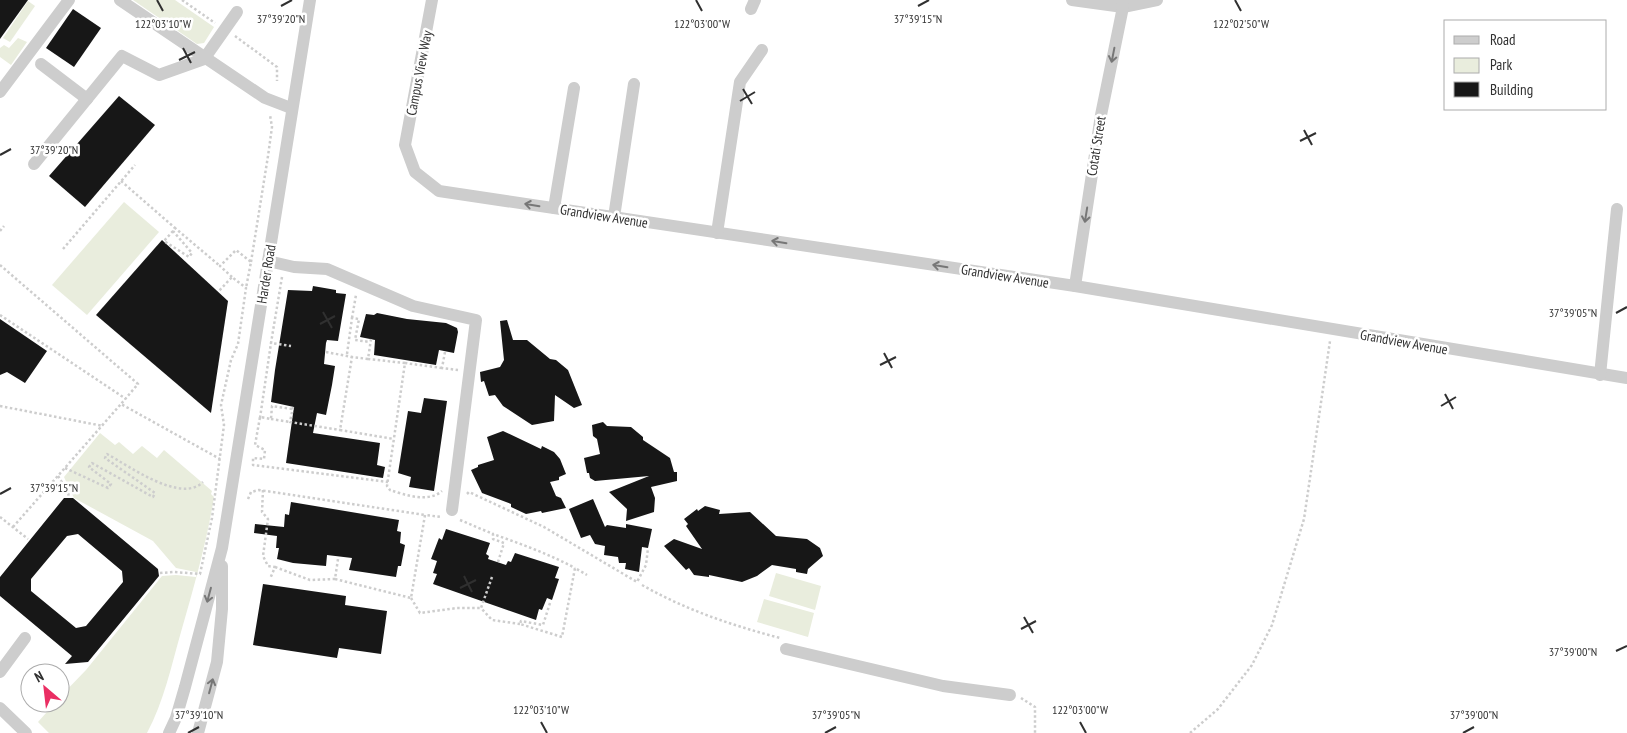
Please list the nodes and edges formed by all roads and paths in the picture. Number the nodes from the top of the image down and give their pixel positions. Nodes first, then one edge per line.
1 (70, 0) edge
2 (120, 0) edge
3 (182, 0) edge
4 (310, 0) edge
5 (432, 0) edge
6 (1072, 0) edge
7 (1157, 0) edge
8 (1122, 4) edge
9 (237, 12) dead end
10 (216, 24) dead end
11 (233, 34) dead end
12 (762, 50) dead end
13 (204, 59) junction
14 (41, 64) dead end
15 (277, 81) dead end
16 (634, 84) dead end
17 (574, 88) dead end
18 (0, 92) edge
19 (87, 99) junction
20 (291, 108) junction
21 (270, 116) dead end
22 (405, 145) joint
23 (34, 164) dead end
24 (135, 165) dead end
25 (120, 181) junction
26 (554, 208) junction
27 (1617, 209) dead end
28 (614, 217) junction
29 (4, 226) dead end
30 (174, 230) junction
31 (0, 231) edge
32 (717, 233) junction
33 (63, 249) dead end
34 (268, 261) junction
35 (251, 262) junction
36 (0, 265) edge
37 (220, 266) junction
38 (286, 273) dead end
39 (232, 277) junction
40 (1075, 286) junction
41 (246, 288) junction
42 (218, 292) dead end
43 (356, 292) dead end
44 (0, 315) edge
45 (352, 318) junction
46 (1331, 330) junction
47 (271, 343) junction
48 (291, 346) dead end
49 (326, 352) dead end
50 (346, 354) junction
51 (352, 357) junction
52 (368, 359) junction
53 (405, 363) junction
54 (442, 368) dead end
55 (1600, 375) junction
56 (1627, 378) edge
57 (126, 399) junction
58 (121, 404) junction
59 (0, 406) edge
60 (260, 418) junction
61 (271, 419) junction
62 (290, 422) junction
63 (103, 426) junction
64 (340, 430) junction
65 (394, 439) junction
66 (220, 459) junction
67 (65, 468) junction
68 (58, 476) junction
69 (203, 482) dead end
70 (388, 482) junction
71 (263, 490) junction
72 (437, 495) dead end
73 (69, 498) dead end
74 (248, 499) dead end
75 (464, 500) dead end
76 (425, 515) junction
77 (451, 515) junction
78 (0, 516) edge
79 (13, 527) junction
80 (493, 534) junction
81 (28, 539) dead end
82 (222, 548) junction
83 (648, 548) dead end
84 (338, 559) dead end
85 (498, 562) dead end
86 (275, 567) junction
87 (575, 568) junction
88 (160, 573) dead end
89 (587, 575) dead end
90 (492, 577) dead end
91 (270, 579) dead end
92 (335, 579) junction
93 (642, 586) dead end
94 (411, 598) junction
95 (550, 602) dead end
96 (482, 608) junction
97 (520, 624) junction
98 (25, 638) dead end
99 (784, 644) joint
100 (0, 672) edge
101 (1010, 695) joint
102 (0, 708) edge
103 (26, 733) edge
104 (168, 733) edge
105 (198, 733) edge
106 (1035, 733) edge
107 (1190, 733) edge

1 - 18 street
2 - 13 street
3 - 10 path
4 - 20 street, Harder Road
5 - 22 street, Campus View Way
6 - 8 street
7 - 8 street
8 -> 40 street, Cotati Street
9 - 13 street
11 - 15 path
12 - 32 street
13 - 19 street
13 - 20 street
14 - 19 street
16 - 28 street
17 - 26 street
19 - 23 street
20 - 34 street, Harder Road
21 - 35 path
26 -> 22 street, Grandview Avenue
24 - 25 path
25 - 30 path
25 - 33 path
26 - 28 street, Grandview Avenue
27 - 55 street
28 - 32 street, Grandview Avenue
29 - 31 path
30 - 30 path
30 - 37 path
40 -> 32 street, Grandview Avenue
34 - 77 street
34 - 82 street, Harder Road
35 - 37 path
35 - 41 path
36 - 57 path
37 - 39 path
38 - 47 path
39 - 41 path
39 - 42 path
40 - 46 street, Grandview Avenue
41 - 66 path
43 - 45 path
44 - 57 path
45 - 50 path
45 - 52 path
46 - 55 street, Grandview Avenue
46 - 107 path
47 - 48 path
47 - 60 path
49 - 50 path
50 - 51 path
51 - 52 path
51 - 64 path
52 - 53 path
53 - 54 path
53 - 65 path
55 - 56 street, Grandview Avenue
57 - 58 path
58 - 63 path
58 - 66 path
59 - 63 path
60 - 61 path
60 - 70 path
61 - 62 path
61 - 62 path
62 - 64 path
63 - 67 path
64 - 65 path
65 - 70 path
66 - 88 path
67 - 68 path
67 - 69 path
68 - 73 path
68 - 79 path
70 - 72 path
71 - 74 path
71 - 76 path
71 - 86 path
75 - 83 path
76 - 77 path
76 - 94 path
77 - 80 path
78 - 79 path
79 - 81 path
80 - 85 path
80 - 87 path
82 -> 104 street, Harder Road
105 -> 82 street, Harder Road
84 - 92 path
86 - 91 path
86 - 92 path
87 - 89 path
87 - 97 path
90 - 96 path
92 - 94 path
93 - 99 path
94 - 96 path
95 - 97 path
96 - 97 path
98 - 100 street
99 - 101 street
101 - 106 path
102 - 103 street

